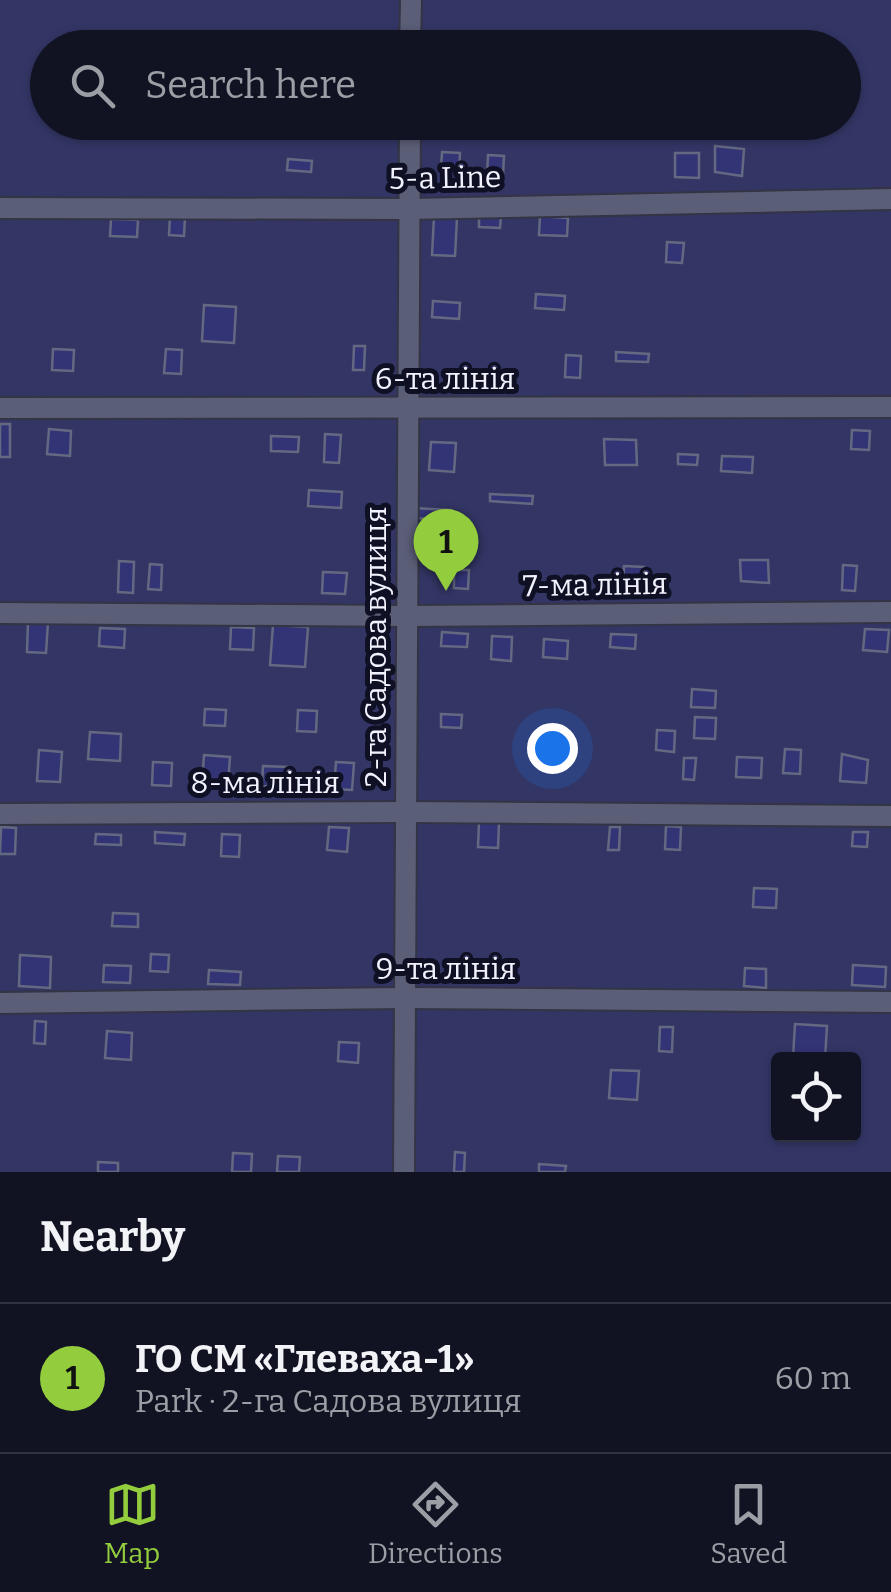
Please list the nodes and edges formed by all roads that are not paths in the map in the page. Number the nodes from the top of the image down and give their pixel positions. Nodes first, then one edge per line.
1 (411, 0) edge
2 (410, 30) edge
3 (410, 140) edge
4 (891, 200) edge
5 (0, 208) edge
6 (409, 209) junction
7 (891, 407) edge
8 (0, 408) edge
9 (407, 409) junction
10 (891, 612) edge
11 (0, 613) edge
12 (406, 616) junction
13 (406, 812) junction
14 (0, 814) edge
15 (891, 816) edge
16 (405, 998) junction
17 (891, 1002) edge
18 (0, 1003) edge
19 (404, 1172) edge

1 - 2 street
3 - 6 street, 2-га Садова вулиця
4 - 6 street, 5-a Line
5 - 6 street, 5-a Line
6 - 9 street, 2-га Садова вулиця
7 - 9 street, 6-та лінія
8 - 9 street, 6-та лінія
9 - 12 street, 2-га Садова вулиця
10 - 12 street, 7-ма лінія
11 - 12 street, 7-ма лінія
12 - 13 street, 2-га Садова вулиця
13 - 14 street, 8-ма лінія
13 - 15 street, 8-ма лінія
13 - 16 street, 2-га Садова вулиця
16 - 17 street, 9-та лінія
16 - 18 street, 9-та лінія
16 - 19 street, 2-га Садова вулиця

